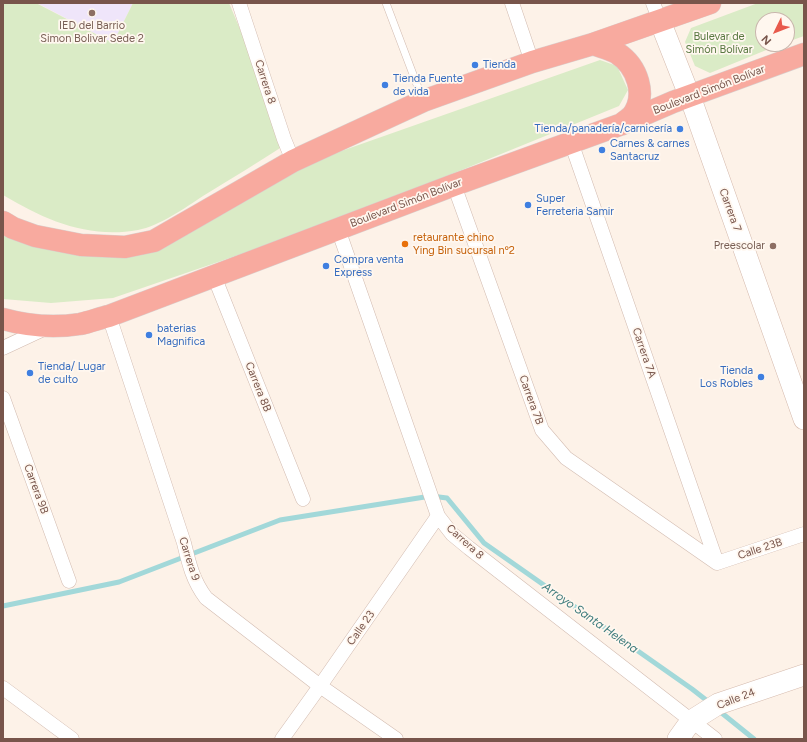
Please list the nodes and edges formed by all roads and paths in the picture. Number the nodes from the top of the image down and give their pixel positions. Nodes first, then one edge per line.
1 (239, 3) edge
2 (386, 3) edge
3 (512, 3) edge
4 (710, 3) edge
5 (656, 12) edge
6 (593, 44) junction
7 (804, 54) edge
8 (532, 62) junction
9 (689, 96) junction
10 (423, 101) junction
11 (622, 124) junction
12 (571, 142) junction
13 (293, 161) junction
14 (454, 185) junction
15 (3, 222) edge
16 (338, 229) junction
17 (214, 276) junction
18 (109, 316) junction
19 (3, 319) edge
20 (51, 326) junction
21 (3, 348) edge
22 (3, 398) edge
23 (804, 419) edge
24 (303, 499) dead end
25 (438, 516) junction
26 (804, 534) edge
27 (717, 563) junction
28 (69, 581) dead end
29 (804, 675) edge
30 (320, 686) junction
31 (3, 688) edge
32 (691, 721) junction
33 (72, 739) edge
34 (282, 739) edge
35 (396, 739) edge
36 (678, 739) edge
37 (714, 739) edge

1 - 13 street, Carrera 8
2 - 10 lane
3 - 8 street
4 - 5 highway
5 - 6 highway
5 - 9 street, Carrera 7
6 - 8 highway
6 - 11 highway
7 - 9 highway, Boulevard Simón Bolívar
8 - 10 highway
9 - 11 highway, Boulevard Simón Bolívar
9 - 23 street, Carrera 7
10 - 13 highway
11 - 12 highway, Boulevard Simón Bolívar
12 - 14 highway, Boulevard Simón Bolívar
12 - 27 street, Carrera 7A
13 - 15 highway
14 - 16 highway, Boulevard Simón Bolívar
14 - 27 street, Carrera 7B
16 - 17 highway, Boulevard Simón Bolívar
16 - 25 street, Carrera 8
17 - 18 highway, Boulevard Simón Bolívar
17 - 24 street, Carrera 8B
18 - 20 highway, Boulevard Simón Bolívar
18 - 30 street, Carrera 9
19 - 20 highway, Boulevard Simón Bolívar
20 - 21 street
22 - 28 street, Carrera 9B
25 - 30 street, Calle 23
25 - 32 street, Carrera 8
26 - 27 street, Calle 23B
29 - 32 street, Calle 24
30 - 34 street, Calle 23
30 - 35 street, Carrera 9
31 - 33 street
32 - 36 street, Calle 24
32 - 37 street, Carrera 8

